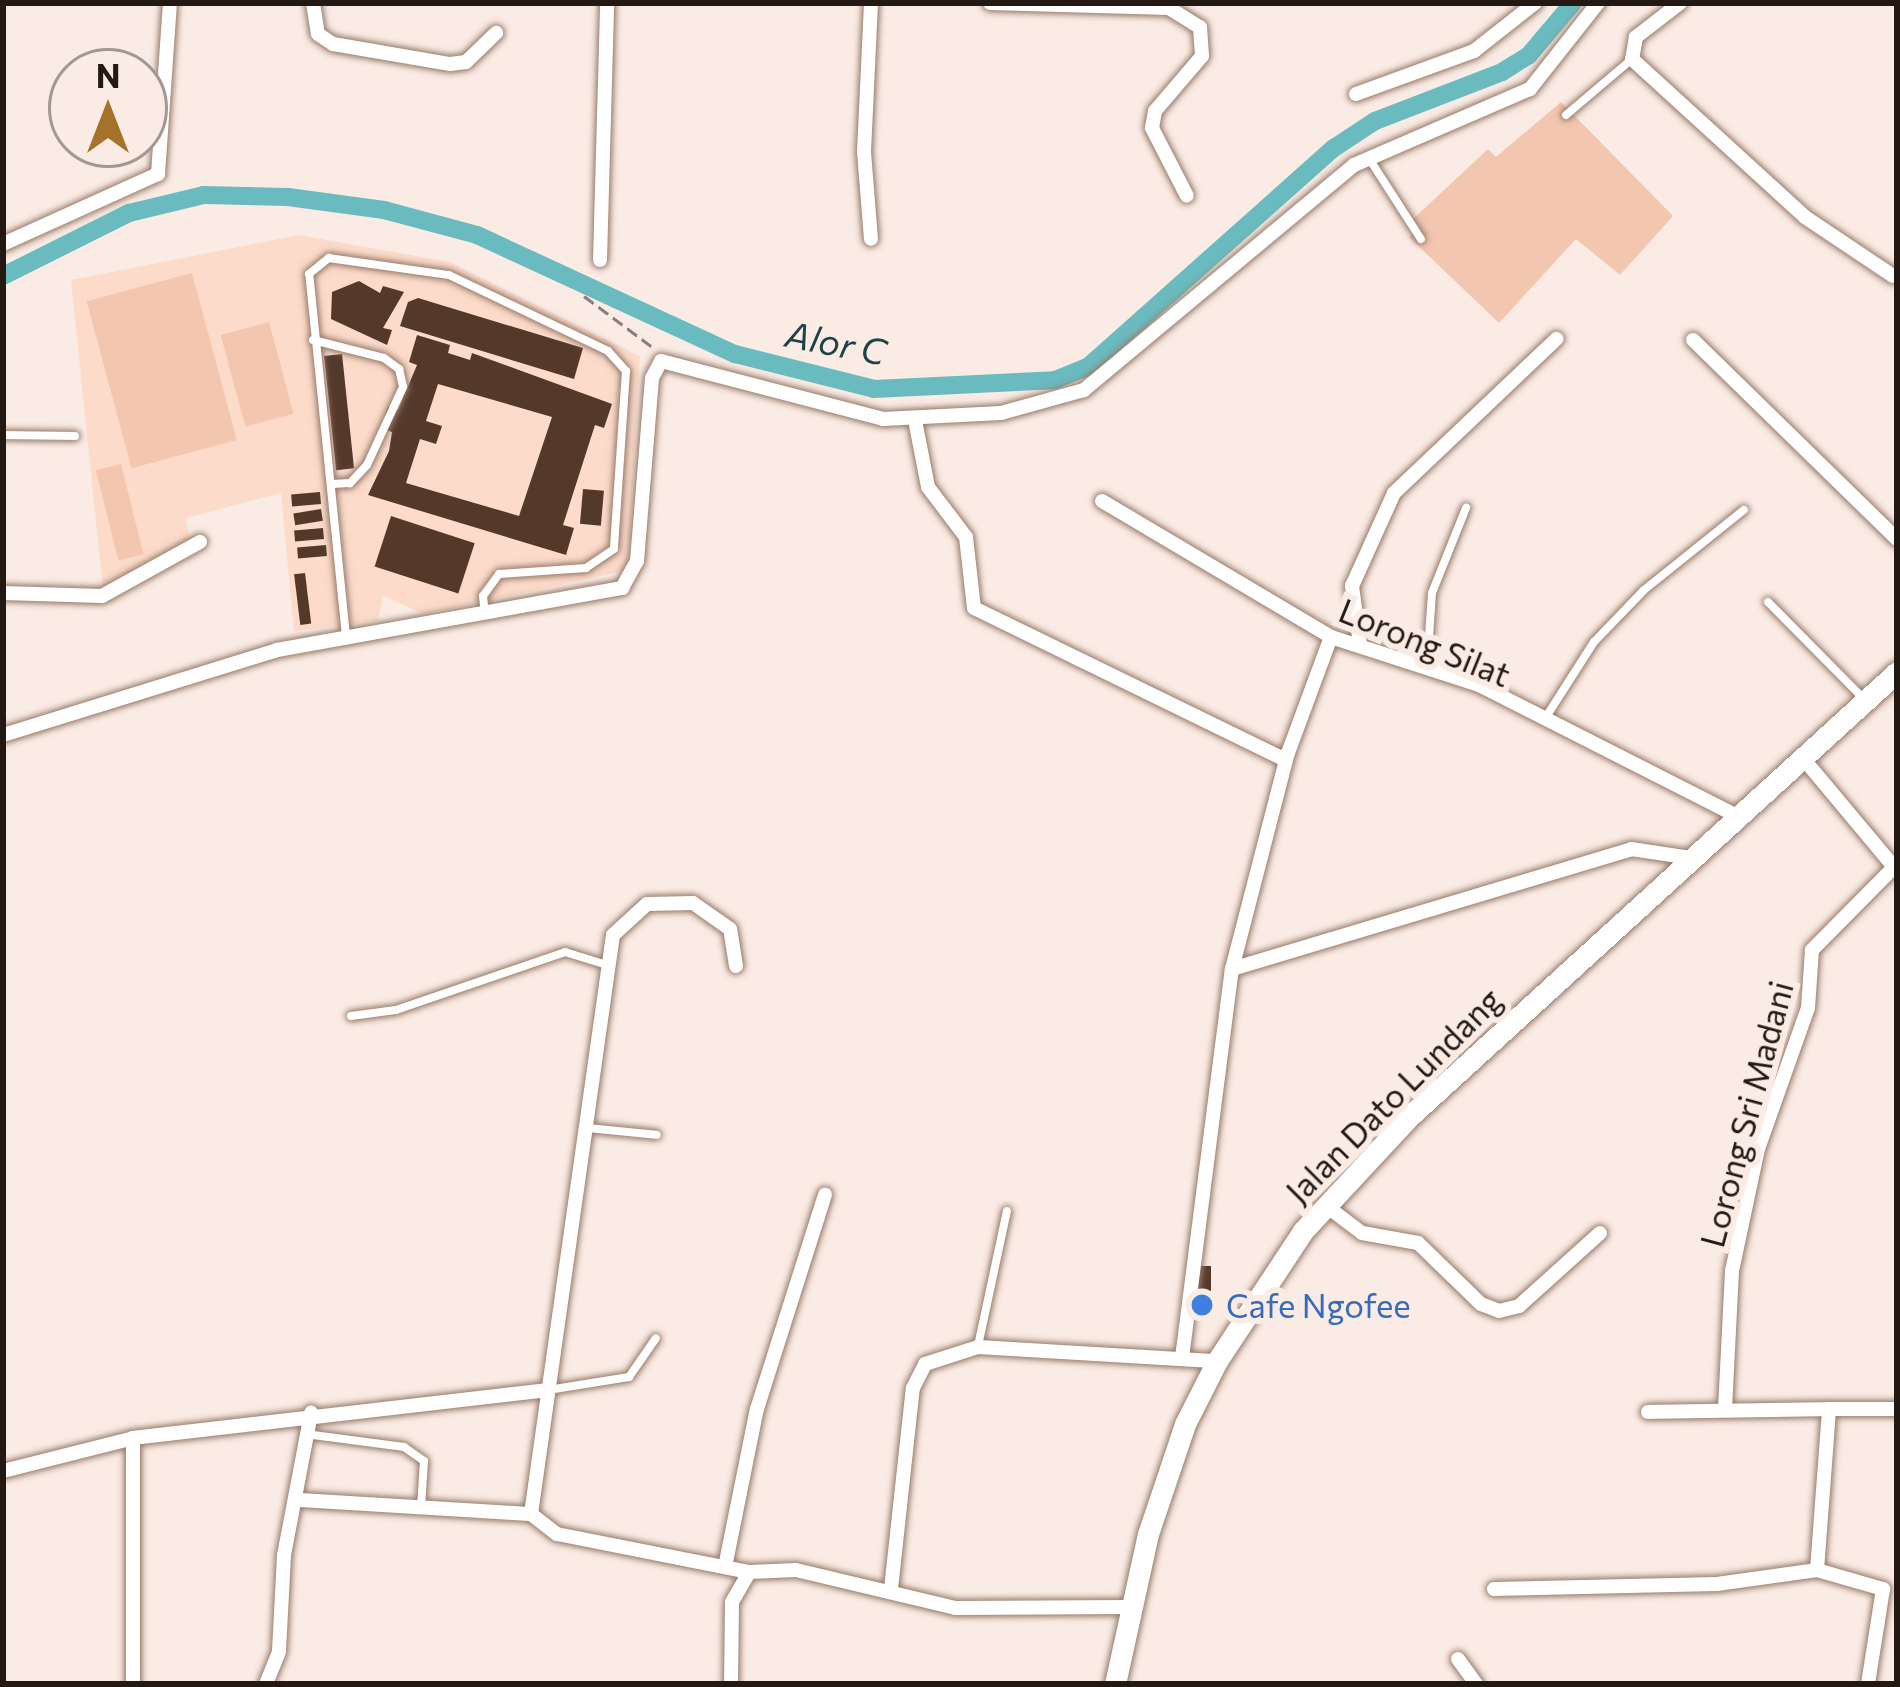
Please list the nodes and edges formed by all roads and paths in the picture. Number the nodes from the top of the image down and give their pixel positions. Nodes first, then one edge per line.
1 (170, 3) edge
2 (313, 3) edge
3 (607, 3) edge
4 (871, 3) edge
5 (990, 3) edge
6 (1535, 3) edge
7 (1598, 3) edge
8 (1680, 3) edge
9 (496, 33) dead end
10 (1632, 59) junction
11 (1356, 94) dead end
12 (1566, 115) dead end
13 (1369, 158) junction
14 (1187, 196) dead end
15 (872, 239) dead end
16 (1421, 239) dead end
17 (3, 244) edge
18 (600, 260) dead end
19 (1896, 277) edge
20 (584, 296) dead end
21 (1556, 339) dead end
22 (313, 340) junction
23 (1693, 340) dead end
24 (661, 361) junction
25 (915, 420) junction
26 (3, 435) edge
27 (75, 436) dead end
28 (332, 484) junction
29 (1102, 502) dead end
30 (1466, 508) dead end
31 (1744, 511) dead end
32 (1897, 539) edge
33 (200, 542) dead end
34 (3, 592) edge
35 (1768, 602) dead end
36 (485, 614) junction
37 (346, 637) junction
38 (1331, 637) junction
39 (1360, 644) junction
40 (1427, 666) junction
41 (1897, 673) edge
42 (1865, 700) junction
43 (1543, 724) junction
44 (3, 735) edge
45 (1802, 758) junction
46 (1286, 760) junction
47 (1737, 816) junction
48 (1692, 859) junction
49 (1896, 867) edge
50 (608, 965) junction
51 (736, 966) dead end
52 (1232, 969) junction
53 (351, 1016) dead end
54 (586, 1128) junction
55 (657, 1135) dead end
56 (825, 1193) dead end
57 (1325, 1205) junction
58 (1007, 1211) dead end
59 (1600, 1233) dead end
60 (656, 1338) dead end
61 (978, 1347) junction
62 (1182, 1358) junction
63 (1217, 1361) junction
64 (545, 1390) junction
65 (1725, 1409) junction
66 (1828, 1409) junction
67 (1897, 1409) edge
68 (1648, 1412) dead end
69 (311, 1413) junction
70 (313, 1435) junction
71 (134, 1438) junction
72 (3, 1471) edge
73 (299, 1500) junction
74 (421, 1507) junction
75 (531, 1514) junction
76 (725, 1567) junction
77 (1817, 1570) junction
78 (749, 1572) junction
79 (891, 1589) junction
80 (1494, 1589) dead end
81 (1890, 1590) edge
82 (1128, 1607) junction
83 (1458, 1659) dead end
84 (133, 1684) edge
85 (266, 1684) edge
86 (731, 1684) edge
87 (1115, 1684) edge
88 (1476, 1684) edge
89 (1868, 1684) edge

1 - 17 street
2 - 9 street
3 - 18 street
4 - 15 street
5 - 14 street
6 - 11 street
7 - 13 street
8 - 10 street
10 - 12 lane
10 - 19 street
13 - 16 lane
13 - 25 street
20 - 24 path
21 - 39 street
22 - 28 lane
22 - 28 lane
22 - 36 lane
23 - 32 street
24 - 25 street
24 - 36 street
25 - 46 street
26 - 27 lane
28 - 37 lane
29 - 38 street, Lorong Silat
30 - 40 lane
31 - 43 lane
33 - 34 street
35 - 42 lane
36 - 37 street
37 - 44 street
38 - 39 street, Lorong Silat
38 - 46 street
39 - 40 street, Lorong Silat
40 - 43 street, Lorong Silat
41 - 42 main road, Jalan Dato Lundang
42 - 45 main road, Jalan Dato Lundang
43 - 47 street, Lorong Silat
45 - 47 main road, Jalan Dato Lundang
45 - 49 street, Lorong Sri Madani
46 - 52 street
47 - 48 main road, Jalan Dato Lundang
48 - 52 street
48 - 57 main road, Jalan Dato Lundang
49 - 65 street, Lorong Sri Madani
50 - 51 street
50 - 53 lane
50 - 54 street
52 - 62 street
54 - 55 lane
54 - 64 street
56 - 76 street
57 - 59 street
57 - 63 main road, Jalan Dato Lundang
58 - 61 lane
60 - 64 lane
61 - 62 street
61 - 79 street
62 - 63 street
63 - 82 main road, Jalan Dato Lundang
64 - 69 street
64 - 75 street
65 - 66 street
65 - 68 street
66 - 67 street
66 - 77 street
69 - 70 street
69 - 71 street
70 - 73 street
70 - 74 lane
71 - 72 street
71 - 84 street
73 - 74 street
73 - 85 street
74 - 75 street
75 - 76 street
76 - 78 street
77 - 80 street
77 - 81 street
78 - 79 street
78 - 86 street
79 - 82 street
81 - 89 street
82 - 87 main road, Jalan Dato Lundang
83 - 88 street

